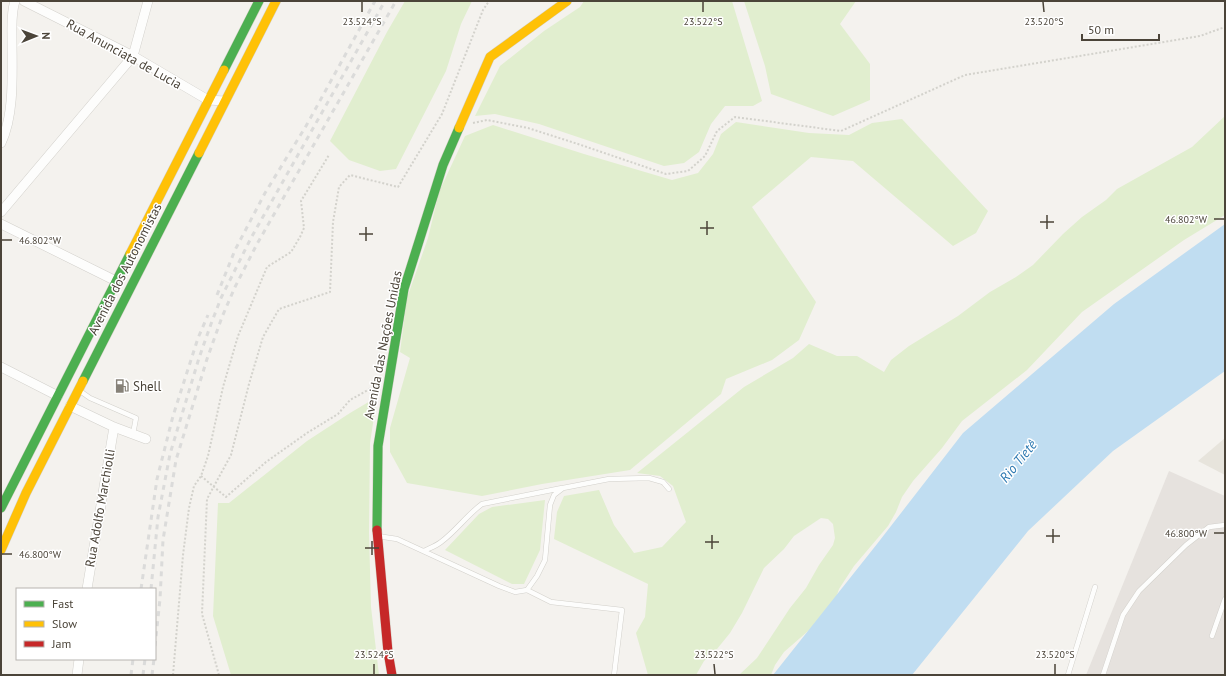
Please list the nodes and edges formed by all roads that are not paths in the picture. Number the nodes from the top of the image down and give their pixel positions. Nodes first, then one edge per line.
1 (15, 1) edge
2 (24, 1) edge
3 (148, 1) edge
4 (259, 1) edge
5 (276, 1) edge
6 (567, 1) edge
7 (132, 56) junction
8 (208, 100) junction
9 (225, 101) junction
10 (11, 104) junction
11 (1, 112) edge
12 (1, 143) edge
13 (1, 212) edge
14 (1, 224) edge
15 (116, 281) junction
16 (1, 367) edge
17 (79, 390) junction
18 (58, 396) junction
19 (70, 406) junction
20 (114, 427) junction
21 (133, 434) junction
22 (146, 439) dead end
23 (563, 488) junction
24 (669, 489) dead end
25 (1, 508) edge
26 (1225, 525) edge
27 (377, 536) junction
28 (1, 550) edge
29 (424, 551) junction
30 (1095, 587) dead end
31 (87, 588) edge
32 (527, 590) junction
33 (1225, 598) edge
34 (1212, 636) dead end
35 (79, 660) edge
36 (77, 675) edge
37 (392, 675) edge
38 (614, 675) edge
39 (1068, 675) edge
40 (1103, 675) edge

1 - 10 street
2 - 7 street, Rua Anunciata de Lucia
3 - 7 street
4 - 8 main road, Avenida dos Autonomistas
5 - 9 main road, Avenida dos Autonomistas
6 - 27 main road, Avenida das Nações Unidas
7 - 8 street, Rua Anunciata de Lucia
7 - 13 street
8 - 9 street, Rua Anunciata de Lucia
8 - 15 main road, Avenida dos Autonomistas
9 - 17 main road, Avenida dos Autonomistas
10 - 11 street
10 - 12 street
14 - 15 street
15 - 18 main road, Avenida dos Autonomistas
16 - 18 street
17 - 19 main road, Avenida dos Autonomistas
17 - 21 lane
18 - 25 main road, Avenida dos Autonomistas
19 - 20 street
19 - 28 main road, Avenida dos Autonomistas
20 - 21 street
20 - 31 street, Rua Adolfo Marchiolli
21 - 22 street
23 - 24 lane
23 - 29 lane
23 - 32 lane
26 - 40 lane
27 - 29 lane
27 - 37 main road, Avenida das Nações Unidas
29 - 32 lane
30 - 39 lane
32 - 38 lane
33 - 34 lane
35 - 36 street

